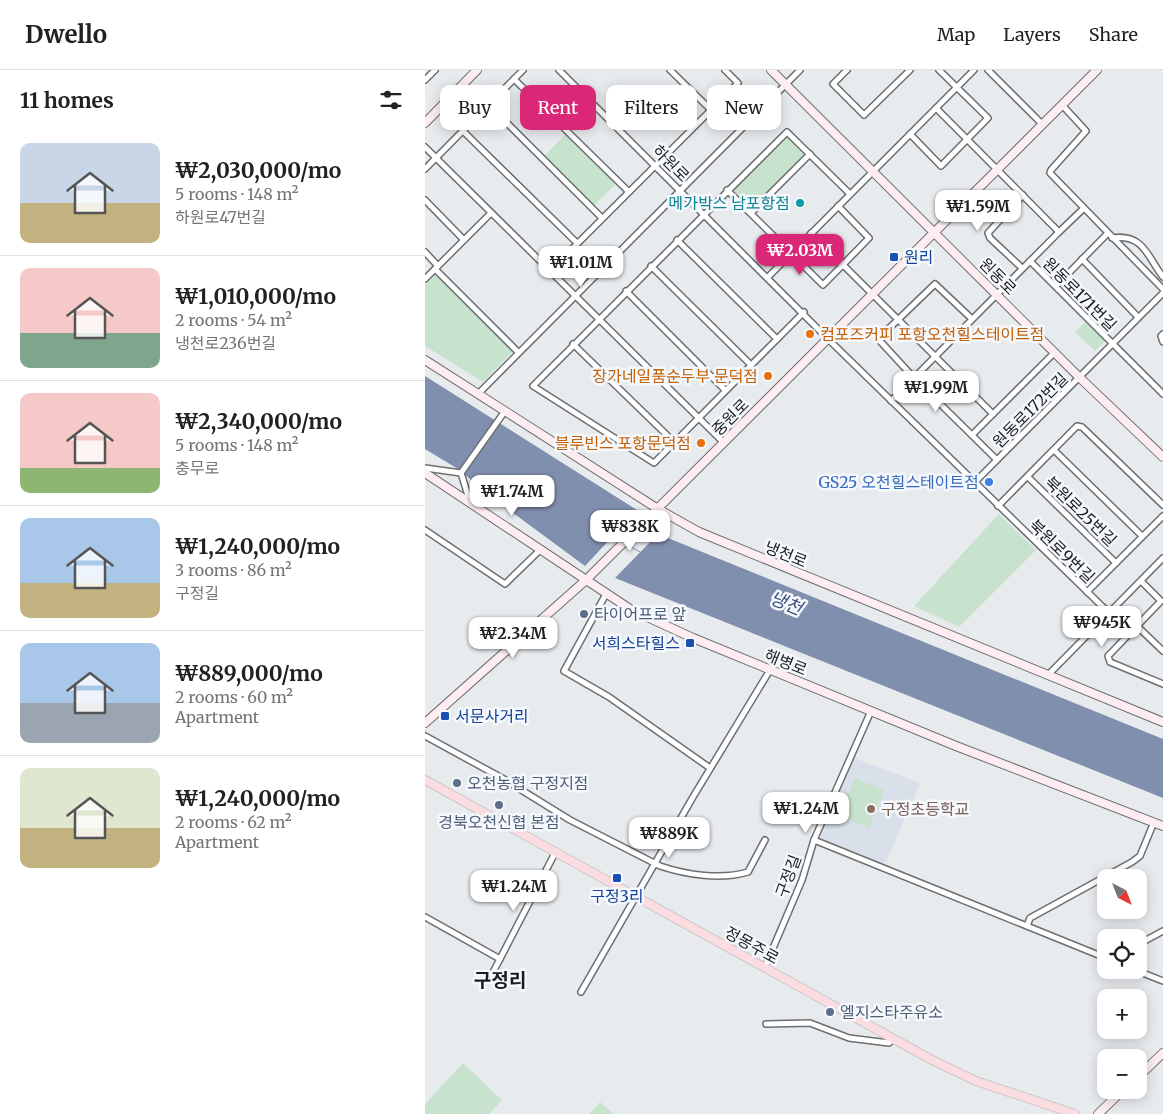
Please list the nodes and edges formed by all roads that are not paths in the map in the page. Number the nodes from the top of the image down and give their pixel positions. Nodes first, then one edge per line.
1 (435, 70) edge
2 (477, 70) edge
3 (523, 70) edge
4 (559, 70) edge
5 (670, 70) edge
6 (725, 70) edge
7 (771, 70) edge
8 (800, 70) edge
9 (847, 70) edge
10 (909, 70) edge
11 (939, 70) edge
12 (973, 70) edge
13 (988, 70) edge
14 (1097, 70) edge
15 (514, 79) junction
16 (425, 80) edge
17 (786, 84) junction
18 (508, 85) edge
19 (736, 85) edge
20 (957, 87) junction
21 (707, 106) edge
22 (1063, 106) junction
23 (936, 108) junction
24 (707, 114) edge
25 (425, 122) edge
26 (1042, 124) junction
27 (510, 126) edge
28 (463, 131) joint
29 (909, 134) junction
30 (967, 140) junction
31 (425, 147) edge
32 (810, 154) junction
33 (436, 158) junction
34 (655, 165) junction
35 (425, 169) edge
36 (997, 169) junction
37 (874, 170) junction
38 (680, 190) junction
39 (727, 190) junction
40 (629, 192) junction
41 (850, 194) junction
42 (1023, 196) junction
43 (425, 200) edge
44 (838, 206) junction
45 (1083, 209) junction
46 (491, 213) junction
47 (704, 213) junction
48 (751, 213) junction
49 (602, 218) junction
50 (934, 231) junction
51 (1059, 232) junction
52 (811, 233) junction
53 (1107, 234) junction
54 (1112, 238) junction
55 (464, 240) junction
56 (677, 240) junction
57 (577, 243) junction
58 (425, 252) edge
59 (791, 253) junction
60 (1081, 260) junction
61 (1030, 261) junction
62 (843, 264) junction
63 (651, 266) junction
64 (437, 267) junction
65 (1022, 268) junction
66 (550, 271) junction
67 (768, 277) junction
68 (1163, 277) edge
69 (425, 279) edge
70 (1055, 286) junction
71 (1163, 289) edge
72 (626, 291) junction
73 (1163, 293) edge
74 (872, 294) junction
75 (996, 294) junction
76 (574, 295) junction
77 (804, 312) junction
78 (1138, 317) junction
79 (598, 319) junction
80 (898, 319) junction
81 (972, 319) junction
82 (1163, 334) edge
83 (827, 338) junction
84 (777, 339) junction
85 (1163, 342) edge
86 (573, 344) junction
87 (1112, 344) junction
88 (518, 352) junction
89 (1055, 352) junction
90 (935, 356) junction
91 (425, 360) edge
92 (751, 365) junction
93 (1079, 377) junction
94 (914, 378) junction
95 (725, 390) junction
96 (478, 394) junction
97 (1163, 394) edge
98 (891, 401) junction
99 (505, 411) junction
100 (993, 414) junction
101 (698, 418) junction
102 (972, 435) junction
103 (674, 442) junction
104 (723, 443) junction
105 (1054, 450) junction
106 (1163, 457) edge
107 (997, 460) junction
108 (425, 468) edge
109 (425, 473) edge
110 (461, 473) junction
111 (1028, 477) junction
112 (975, 482) junction
113 (470, 503) junction
114 (1163, 505) edge
115 (998, 506) junction
116 (658, 509) junction
117 (1163, 516) edge
118 (425, 530) edge
119 (1142, 536) junction
120 (541, 549) junction
121 (1163, 558) edge
122 (1116, 563) junction
123 (586, 580) junction
124 (1141, 581) junction
125 (1087, 592) junction
126 (606, 594) junction
127 (1162, 601) edge
128 (1109, 613) junction
129 (1137, 626) junction
130 (1163, 651) edge
131 (770, 670) junction
132 (1048, 676) junction
133 (1163, 684) edge
134 (871, 711) junction
135 (1163, 722) edge
136 (425, 723) edge
137 (425, 736) edge
138 (710, 768) junction
139 (426, 782) edge
140 (1154, 822) junction
141 (1163, 826) edge
142 (765, 840) dead end
143 (814, 840) junction
144 (555, 853) junction
145 (656, 864) junction
146 (637, 898) junction
147 (425, 917) edge
148 (1027, 926) junction
149 (1163, 931) edge
150 (1147, 940) edge
151 (1097, 954) edge
152 (500, 959) junction
153 (765, 967) junction
154 (1147, 975) edge
155 (489, 980) dead end
156 (1163, 981) edge
157 (581, 992) dead end
158 (766, 1024) dead end
159 (893, 1039) junction
160 (1163, 1053) edge
161 (1147, 1068) edge
162 (1114, 1099) edge
163 (1075, 1114) edge
164 (1098, 1114) edge

1 - 16 street
2 - 25 street
3 - 15 street
4 - 34 street, 하원로
5 - 21 street
6 - 19 street
7 - 17 street, 원동로
8 - 17 street
9 - 10 street
11 - 20 street
12 - 20 street
13 - 26 street
14 - 22 street, 중원로
15 - 18 street
15 - 40 street
17 - 37 street, 원동로
17 - 38 street
20 - 23 street
20 - 30 street
22 - 26 street, 중원로
22 - 45 street
23 - 29 street
23 - 30 street
24 - 34 street
26 - 36 street, 중원로
27 - 49 street
28 - 33 street
28 - 57 street
29 - 30 street
29 - 37 street
30 - 36 street
31 - 33 street
32 - 39 street
32 - 41 street
32 - 48 street
33 - 35 street
33 - 46 street
34 - 38 street, 하원로
34 - 40 street
36 - 42 street
36 - 50 street, 중원로
37 - 41 street
37 - 50 street, 원동로
38 - 47 street, 하원로
38 - 76 street
39 - 47 street
39 - 48 street
40 - 49 street
41 - 44 street
42 - 51 street
42 - 65 street
43 - 55 street
44 - 52 street
44 - 62 street
45 - 51 street
45 - 53 street
46 - 55 street
46 - 66 street
47 - 56 street
47 - 67 street, 하원로
48 - 59 street
49 - 57 street
50 - 74 street, 중원로
50 - 75 street, 원동로
51 - 61 street
52 - 59 street
52 - 62 street
53 - 54 street
53 - 60 street
54 - 68 street
54 - 71 street
55 - 64 street
56 - 63 street
56 - 84 street
57 - 66 street
58 - 64 street
59 - 62 street
59 - 67 street
60 - 70 street
60 - 78 street, 원동로171번길
61 - 65 street
61 - 70 street, 원동로171번길
62 - 74 street
63 - 72 street
63 - 92 street
64 - 69 street
64 - 88 street
65 - 75 street
66 - 76 street
67 - 77 street, 하원로
70 - 87 street, 원동로171번길
72 - 79 street
72 - 95 street
73 - 78 street, 원동로171번길
74 - 80 street
74 - 83 street, 중원로
75 - 81 street
75 - 89 street, 원동로
76 - 79 street
76 - 88 street
77 - 83 street, 하원로
77 - 84 street
78 - 87 street, 원동로171번길
79 - 86 street
79 - 101 street
80 - 81 street
80 - 90 street
80 - 94 street, 원동로172번길
81 - 90 street
82 - 85 street
83 - 98 street, 북원로9번길
83 - 104 street, 중원로
84 - 92 street
86 - 103 street
86 - 103 street
87 - 93 street, 원동로171번길
87 - 97 street, 원동로171번길
88 - 96 street
89 - 93 street, 원동로
89 - 100 street
90 - 94 street
90 - 100 street
91 - 96 street, 냉천로
92 - 95 street
93 - 106 street, 원동로
93 - 107 street, 원동로172번길
94 - 98 street
94 - 102 street, 원동로172번길
95 - 101 street
96 - 99 street, 냉천로
98 - 112 street, 북원로9번길
99 - 110 street
99 - 116 street, 냉천로
100 - 102 street
101 - 103 street
101 - 104 street
102 - 107 street, 원동로172번길
104 - 116 street, 중원로
105 - 111 street
105 - 114 street
105 - 119 street, 북원로25번길
107 - 112 street, 원동로172번길
108 - 110 street
109 - 113 street, 해병로
110 - 113 street
111 - 115 street
111 - 122 street, 북원로25번길
112 - 115 street, 북원로9번길
113 - 120 street, 해병로
115 - 125 street, 북원로9번길
116 - 123 street, 중원로
116 - 132 street, 냉천로
117 - 119 street, 북원로25번길
118 - 120 street
119 - 122 street, 북원로25번길
120 - 123 street, 해병로
121 - 124 street
122 - 125 street, 북원로25번길
123 - 126 street, 해병로
123 - 136 street, 중원로
124 - 127 street
124 - 128 street
125 - 128 street, 북원로9번길
126 - 131 street, 해병로
126 - 138 street
127 - 129 street
128 - 132 street
129 - 130 street
129 - 133 street
131 - 134 street, 해병로
131 - 138 street
132 - 135 street, 냉천로
134 - 140 street, 해병로
134 - 143 street, 구정길
137 - 145 street
138 - 145 street
139 - 144 main road, 정몽주로
140 - 141 street, 해병로
140 - 148 street
142 - 145 street
143 - 148 street
143 - 153 street, 구정길
144 - 146 main road, 정몽주로
144 - 152 street
145 - 146 street
146 - 153 main road, 정몽주로
146 - 157 street
147 - 152 street
148 - 151 street
149 - 150 street
152 - 155 street
153 - 159 main road, 정몽주로
154 - 156 street
158 - 159 street
159 - 163 main road, 정몽주로
160 - 161 street
162 - 164 street

